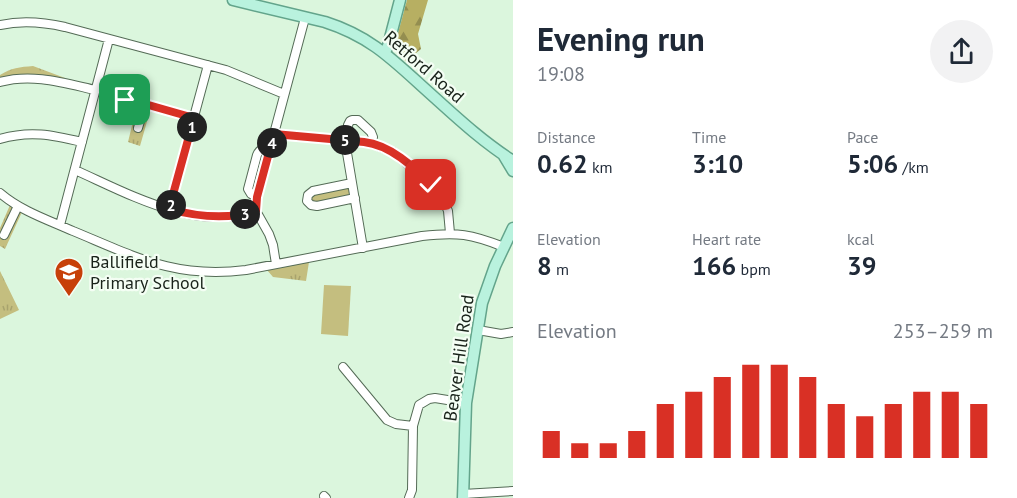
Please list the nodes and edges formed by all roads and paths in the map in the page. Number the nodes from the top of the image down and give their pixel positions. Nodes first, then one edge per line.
1 (233, 0) edge
2 (400, 0) edge
3 (305, 18) junction
4 (0, 25) edge
5 (109, 39) junction
6 (385, 52) junction
7 (208, 65) junction
8 (0, 82) edge
9 (95, 90) junction
10 (284, 94) junction
11 (122, 101) dead end
12 (145, 104) junction
13 (194, 118) junction
14 (138, 128) dead end
15 (274, 134) junction
16 (0, 139) edge
17 (346, 140) junction
18 (82, 142) junction
19 (371, 143) junction
20 (509, 158) edge
21 (75, 170) junction
22 (513, 171) edge
23 (352, 183) junction
24 (0, 193) edge
25 (355, 198) junction
26 (18, 206) junction
27 (169, 209) junction
28 (256, 211) junction
29 (60, 225) junction
30 (513, 228) edge
31 (450, 233) junction
32 (4, 235) dead end
33 (504, 247) junction
34 (363, 248) junction
35 (276, 264) junction
36 (478, 330) junction
37 (513, 332) edge
38 (343, 367) dead end
39 (466, 403) junction
40 (413, 426) junction
41 (513, 491) edge
42 (463, 496) edge
43 (409, 498) edge

1 - 3 main road, Retford Road
2 - 6 main road
3 - 6 main road, Retford Road
3 - 10 street
4 - 5 street
5 - 7 street
5 - 9 street
6 - 20 main road, Retford Road
7 - 10 street
7 - 13 street
8 - 9 street
9 - 18 street
10 - 15 street
11 - 12 street
12 - 13 street
12 - 14 street
13 - 27 street
15 - 17 street
15 - 28 street
16 - 18 street
17 - 19 street
17 - 19 street
17 - 23 street
18 - 21 street
19 - 31 street
20 - 22 main road
21 - 27 street
21 - 29 street
23 - 25 street
23 - 25 street
24 - 26 street
25 - 34 street
26 - 29 street
26 - 32 street
27 - 28 street
28 - 35 street
29 - 35 street
30 - 33 main road, Beaver Hill Road
31 - 33 street
31 - 34 street
33 - 36 main road, Beaver Hill Road
34 - 35 street
36 - 37 street
36 - 39 main road, Beaver Hill Road
38 - 40 street
39 - 40 street
39 - 42 main road, Beaver Hill Road
40 - 43 street
41 - 42 street

